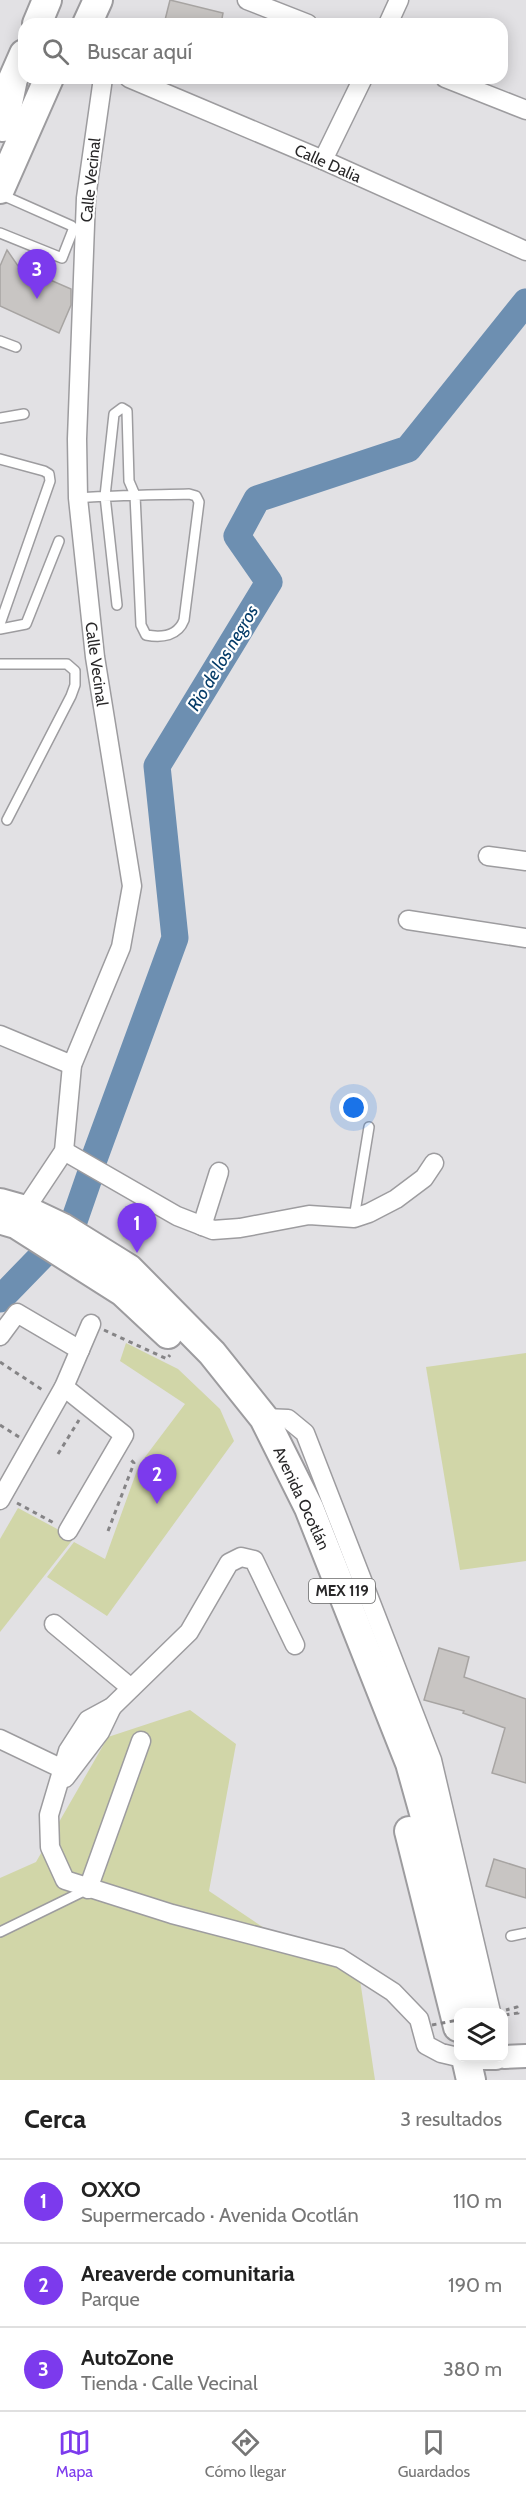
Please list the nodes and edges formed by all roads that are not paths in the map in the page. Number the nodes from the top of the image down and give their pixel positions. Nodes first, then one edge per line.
1 (47, 0) edge
2 (63, 0) edge
3 (82, 0) edge
4 (98, 0) edge
5 (247, 0) edge
6 (399, 0) edge
7 (40, 18) edge
8 (56, 18) edge
9 (74, 18) edge
10 (90, 18) edge
11 (293, 18) edge
12 (391, 18) edge
13 (18, 68) edge
14 (27, 84) edge
15 (45, 84) edge
16 (60, 84) edge
17 (102, 84) edge
18 (143, 84) edge
19 (360, 84) edge
20 (461, 84) edge
21 (526, 110) edge
22 (10, 133) edge
23 (323, 160) junction
24 (0, 189) edge
25 (0, 194) edge
26 (0, 233) edge
27 (526, 251) edge
28 (0, 340) edge
29 (15, 347) dead end
30 (24, 414) dead end
31 (0, 417) edge
32 (0, 459) edge
33 (135, 495) junction
34 (105, 496) junction
35 (78, 498) junction
36 (59, 541) dead end
37 (117, 605) dead end
38 (0, 624) edge
39 (0, 629) edge
40 (0, 664) edge
41 (8, 820) dead end
42 (488, 856) dead end
43 (526, 861) edge
44 (408, 920) dead end
45 (526, 938) edge
46 (0, 1035) edge
47 (72, 1065) junction
48 (369, 1127) dead end
49 (64, 1151) junction
50 (434, 1163) dead end
51 (219, 1172) dead end
52 (10, 1214) edge
53 (354, 1218) junction
54 (202, 1226) junction
55 (78, 1250) junction
56 (91, 1324) road end
57 (0, 1336) edge
58 (80, 1350) junction
59 (61, 1393) junction
60 (1, 1497) edge
61 (68, 1531) road end
62 (54, 1624) dead end
63 (295, 1645) dead end
64 (131, 1688) junction
65 (0, 1739) edge
66 (141, 1741) dead end
67 (64, 1775) junction
68 (88, 1889) junction
69 (0, 1932) edge
70 (526, 1933) edge
71 (511, 1936) dead end
72 (486, 2008) edge
73 (446, 2026) edge
74 (454, 2056) edge
75 (526, 2056) edge
76 (508, 2057) edge
77 (472, 2062) edge
78 (490, 2080) edge

1 - 7 main road
2 - 8 main road
3 - 9 main road
4 - 10 main road
5 - 11 street
6 - 12 street
13 - 22 main road
14 - 22 main road
15 - 22 main road
16 - 22 main road
17 - 35 street, Calle Vecinal
18 - 23 street, Calle Dalia
19 - 23 street
20 - 21 street
22 - 24 main road
23 - 27 street, Calle Dalia
25 - 26 lane
28 - 29 lane
30 - 31 lane
32 - 38 lane
33 - 33 lane
33 - 34 lane
33 - 34 lane
34 - 35 lane
34 - 37 lane
35 - 47 street, Calle Vecinal
36 - 39 lane
40 - 41 lane
42 - 43 street
44 - 45 street
46 - 47 street
47 - 49 street, Calle Vecinal
48 - 53 lane
49 - 52 street, Calle Vecinal
49 - 54 street
50 - 53 street
51 - 54 street
52 - 55 main road, Avenida Ocotlán / MEX 119
53 - 54 street
55 - 72 main road, Avenida Ocotlán / MEX 119
55 - 73 main road, Avenida Ocotlán / MEX 119
56 - 58 street
57 - 58 street
58 - 59 street
59 - 60 street
59 - 61 street
62 - 64 street
63 - 64 street
64 - 67 street
65 - 67 street
66 - 68 street
67 - 68 street
68 - 69 lane
68 - 74 street
70 - 71 lane
75 - 76 street
77 - 78 main road

